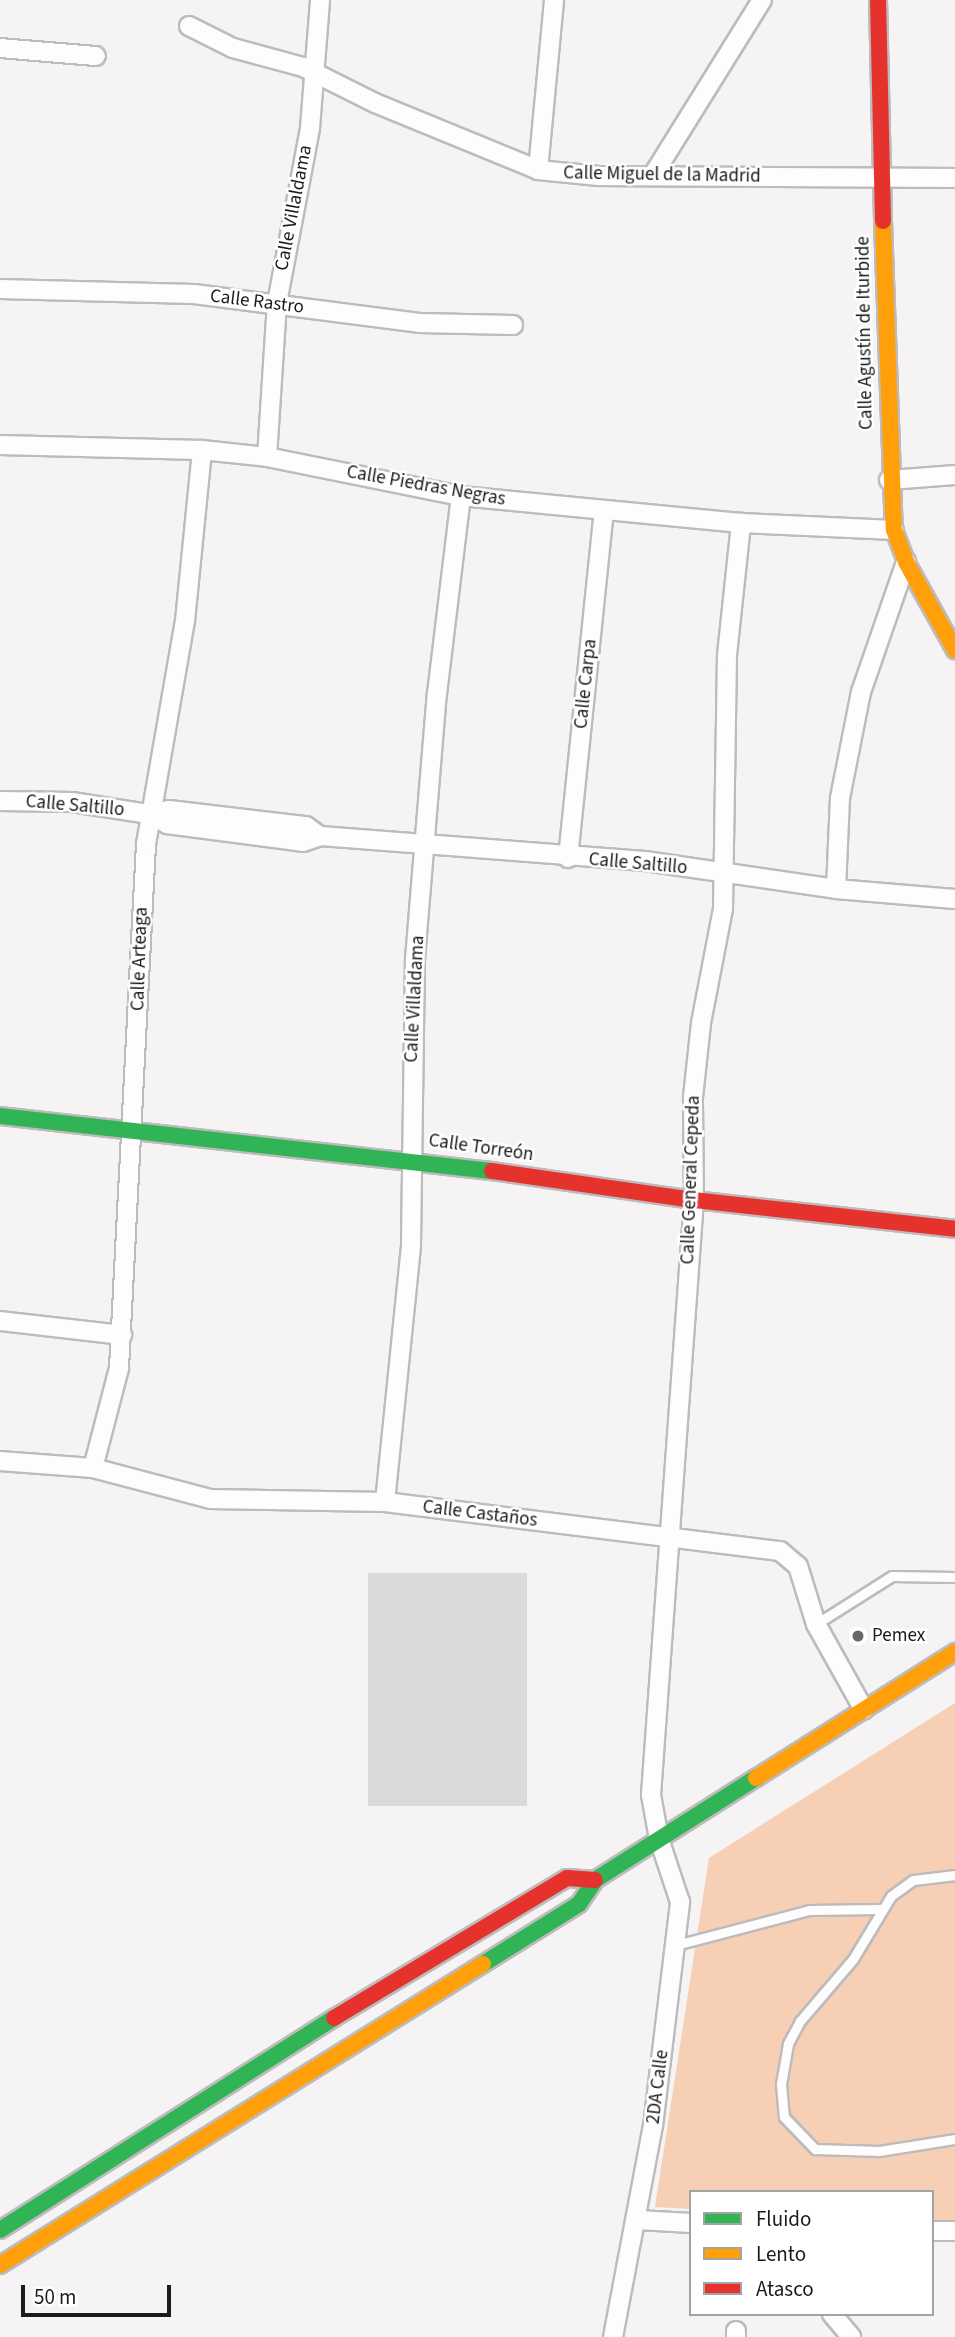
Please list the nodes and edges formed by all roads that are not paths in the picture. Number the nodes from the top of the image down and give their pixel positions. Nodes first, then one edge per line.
1 (320, 0) edge
2 (554, 0) edge
3 (762, 0) edge
4 (878, 0) edge
5 (189, 26) dead end
6 (0, 48) edge
7 (96, 56) dead end
8 (316, 75) junction
9 (538, 170) junction
10 (653, 176) junction
11 (955, 178) edge
12 (883, 179) junction
13 (0, 289) edge
14 (277, 303) junction
15 (513, 325) dead end
16 (0, 445) edge
17 (202, 450) junction
18 (267, 457) junction
19 (955, 475) edge
20 (889, 480) junction
21 (461, 496) junction
22 (604, 511) junction
23 (741, 523) junction
24 (894, 530) junction
25 (906, 562) junction
26 (955, 650) edge
27 (0, 801) edge
28 (149, 814) junction
29 (426, 846) junction
30 (568, 858) junction
31 (722, 873) junction
32 (836, 889) junction
33 (955, 899) edge
34 (0, 1116) edge
35 (134, 1132) junction
36 (410, 1158) junction
37 (694, 1200) junction
38 (955, 1229) edge
39 (0, 1321) edge
40 (122, 1335) junction
41 (0, 1461) edge
42 (93, 1468) junction
43 (385, 1502) junction
44 (667, 1538) junction
45 (955, 1577) edge
46 (816, 1624) junction
47 (955, 1652) edge
48 (864, 1710) junction
49 (659, 1839) junction
50 (955, 1875) edge
51 (595, 1880) junction
52 (881, 1909) junction
53 (676, 1945) junction
54 (955, 2139) edge
55 (638, 2220) junction
56 (689, 2223) edge
57 (0, 2230) edge
58 (934, 2231) edge
59 (955, 2231) edge
60 (0, 2265) edge
61 (834, 2316) edge
62 (613, 2337) edge
63 (851, 2337) edge

1 - 8 street, Calle Villaldama
2 - 9 street
3 - 10 street
4 - 12 main road, Calle Agustín de Iturbide
5 - 8 street, Calle Miguel de la Madrid
6 - 7 street
8 - 9 street, Calle Miguel de la Madrid
8 - 14 street, Calle Villaldama
9 - 10 street, Calle Miguel de la Madrid
10 - 12 street, Calle Miguel de la Madrid
11 - 12 street, Calle Miguel de la Madrid
12 - 20 main road, Calle Agustín de Iturbide
13 - 14 street, Calle Rastro
14 - 15 street, Calle Rastro
14 - 18 street, Calle Villaldama
16 - 17 street, Calle Piedras Negras
17 - 18 street, Calle Piedras Negras
17 - 28 street, Calle Arteaga
18 - 21 street, Calle Piedras Negras
19 - 20 street
20 - 24 main road, Calle Agustín de Iturbide
21 - 22 street, Calle Piedras Negras
21 - 29 street, Calle Villaldama
22 - 23 street, Calle Piedras Negras
22 - 30 street, Calle Carpa
23 - 24 street, Calle Piedras Negras
23 - 31 street, Calle General Cepeda
24 - 25 main road, Calle Agustín de Iturbide
25 - 26 main road, Calle Agustín de Iturbide
25 - 32 street
27 - 28 street, Calle Saltillo
28 - 29 street, Calle Saltillo
28 - 35 street, Calle Arteaga
29 - 30 street, Calle Saltillo
29 - 36 street, Calle Villaldama
30 - 31 street, Calle Saltillo
31 - 32 street, Calle Saltillo
31 - 37 street, Calle General Cepeda
32 - 33 street, Calle Saltillo
34 - 35 main road, Calle Torreón
35 - 36 main road, Calle Torreón
35 - 40 street, Calle Arteaga
36 - 37 main road, Calle Torreón
36 - 43 street, Calle Villaldama
37 - 38 main road, Calle Torreón
37 - 44 street, Calle General Cepeda
39 - 40 street
40 - 42 street, Calle Arteaga
41 - 42 street, Calle Castaños
42 - 43 street, Calle Castaños
43 - 44 street, Calle Castaños
44 - 46 street, Calle Castaños
44 - 49 street, Calle General Cepeda
45 - 46 lane
46 - 48 street, Calle Castaños
47 - 48 main road
48 - 49 main road
49 - 51 main road
49 - 53 street, 2DA Calle
50 - 52 lane
51 - 57 main road
51 - 60 main road
52 - 53 lane
52 - 54 lane
53 - 55 street, 2DA Calle
55 - 56 street
55 - 62 street, 2DA Calle
58 - 59 street
61 - 63 street

